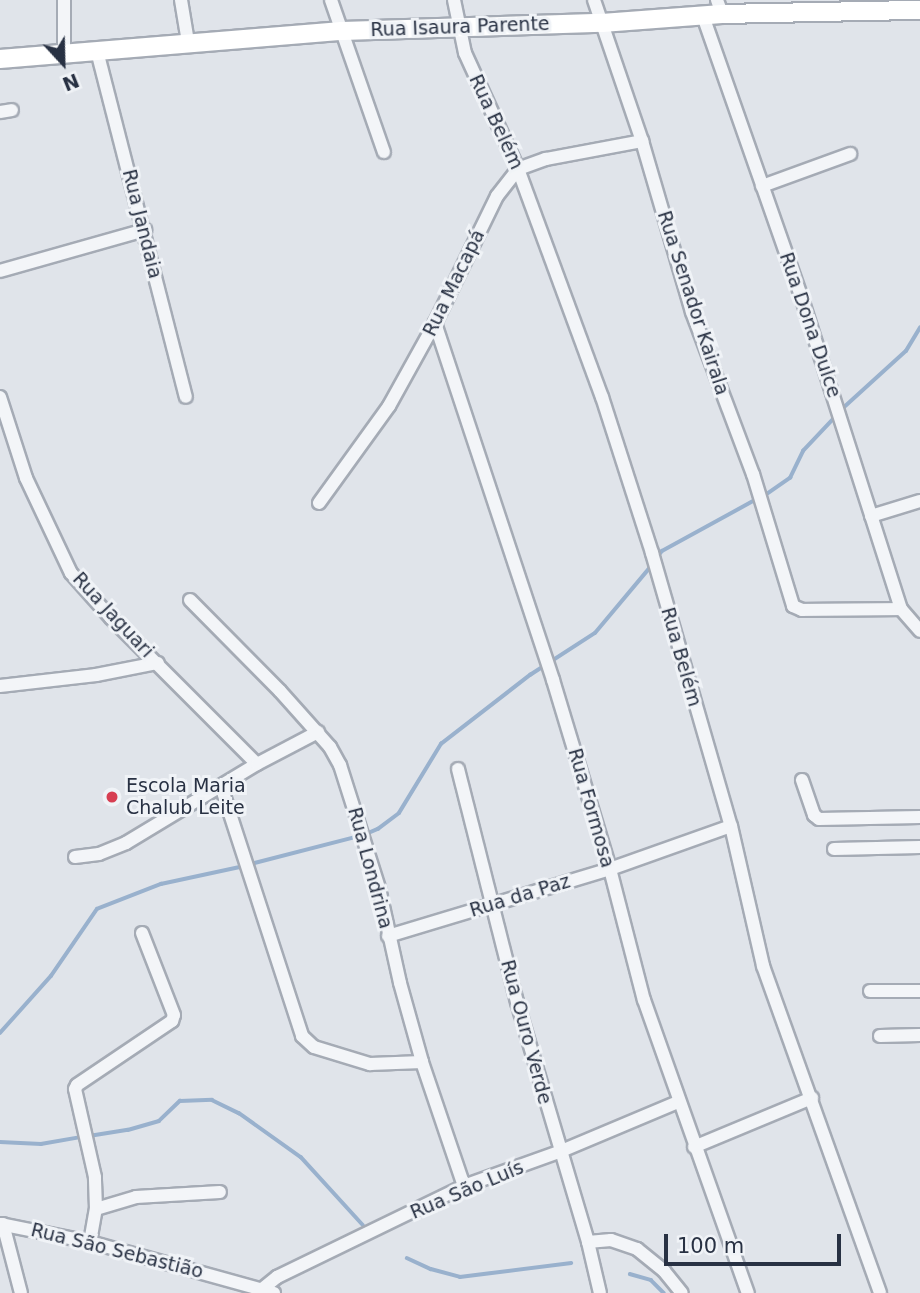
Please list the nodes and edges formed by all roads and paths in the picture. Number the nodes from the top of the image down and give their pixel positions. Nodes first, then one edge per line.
1 (64, 0) edge
2 (181, 0) edge
3 (331, 0) edge
4 (454, 0) edge
5 (594, 0) edge
6 (850, 5) edge
7 (720, 7) edge
8 (920, 10) edge
9 (703, 16) junction
10 (602, 23) junction
11 (461, 28) junction
12 (342, 31) junction
13 (188, 42) junction
14 (64, 51) junction
15 (97, 51) junction
16 (0, 59) edge
17 (642, 141) junction
18 (384, 152) dead end
19 (850, 154) dead end
20 (518, 169) junction
21 (762, 186) junction
22 (145, 230) junction
23 (0, 271) edge
24 (435, 323) junction
25 (0, 397) edge
26 (186, 397) dead end
27 (920, 501) edge
28 (319, 503) dead end
29 (871, 516) junction
30 (190, 600) dead end
31 (901, 609) junction
32 (920, 631) edge
33 (158, 663) junction
34 (0, 686) edge
35 (318, 732) junction
36 (257, 764) junction
37 (458, 769) dead end
38 (802, 780) dead end
39 (221, 786) junction
40 (920, 817) edge
41 (731, 826) junction
42 (920, 847) edge
43 (834, 849) dead end
44 (75, 857) dead end
45 (610, 869) junction
46 (492, 905) junction
47 (142, 933) dead end
48 (388, 936) junction
49 (870, 991) dead end
50 (920, 991) edge
51 (920, 1035) edge
52 (880, 1036) dead end
53 (422, 1062) junction
54 (812, 1098) junction
55 (678, 1102) junction
56 (694, 1147) junction
57 (559, 1152) junction
58 (464, 1186) junction
59 (220, 1192) dead end
60 (96, 1209) junction
61 (1, 1224) edge
62 (90, 1242) junction
63 (588, 1242) junction
64 (267, 1291) edge
65 (22, 1293) edge
66 (600, 1293) edge
67 (682, 1293) edge
68 (748, 1293) edge
69 (880, 1293) edge

1 - 14 street
2 - 13 street
3 - 12 street
4 - 11 street, Rua Belém
5 - 10 street, Rua Senador Kairala
6 - 7 street, Rua Isaura Parente
6 - 8 street, Rua Isaura Parente
7 - 9 street, Rua Isaura Parente
9 - 10 street, Rua Isaura Parente
9 - 21 street, Rua Dona Dulce
10 - 11 street, Rua Isaura Parente
10 - 17 street, Rua Senador Kairala
11 - 12 street, Rua Isaura Parente
11 - 20 street, Rua Belém
12 - 13 street, Rua Isaura Parente
12 - 18 street
13 - 15 street, Rua Isaura Parente
14 - 15 street, Rua Isaura Parente
14 - 16 street, Rua Isaura Parente
15 - 22 street, Rua Jandaia
17 - 20 street
17 - 31 street, Rua Senador Kairala
19 - 21 street
20 - 24 street, Rua Macapá
20 - 41 street, Rua Belém
21 - 29 street, Rua Dona Dulce
22 - 23 street
22 - 26 street, Rua Jandaia
24 - 28 street, Rua Macapá
24 - 45 street, Rua Formosa
25 - 33 street, Rua Jaguari
27 - 29 street
29 - 31 street, Rua Dona Dulce
30 - 35 street, Rua Londrina
31 - 32 street, Rua Dona Dulce
33 - 34 street
33 - 36 street, Rua Jaguari
35 - 36 street
35 - 48 street, Rua Londrina
36 - 39 street
37 - 46 street, Rua Ouro Verde
38 - 40 street
39 - 44 street
39 - 53 street
41 - 45 street, Rua da Paz
41 - 54 street, Rua Belém
42 - 43 street
45 - 46 street, Rua da Paz
45 - 55 street, Rua Formosa
46 - 48 street, Rua da Paz
46 - 57 street, Rua Ouro Verde
47 - 60 street
48 - 53 street, Rua Londrina
49 - 50 street
51 - 52 street
53 - 58 street, Rua Londrina
54 - 56 street
54 - 69 street, Rua Belém
55 - 56 street, Rua Formosa
55 - 57 street, Rua São Luís
56 - 68 street, Rua Formosa
57 - 58 street, Rua São Luís
57 - 63 street, Rua Ouro Verde
58 - 64 street, Rua São Luís
59 - 60 street
60 - 62 street
61 - 62 street, Rua São Sebastião
61 - 65 street
62 - 64 street, Rua São Sebastião
63 - 66 street, Rua Ouro Verde
63 - 67 street

